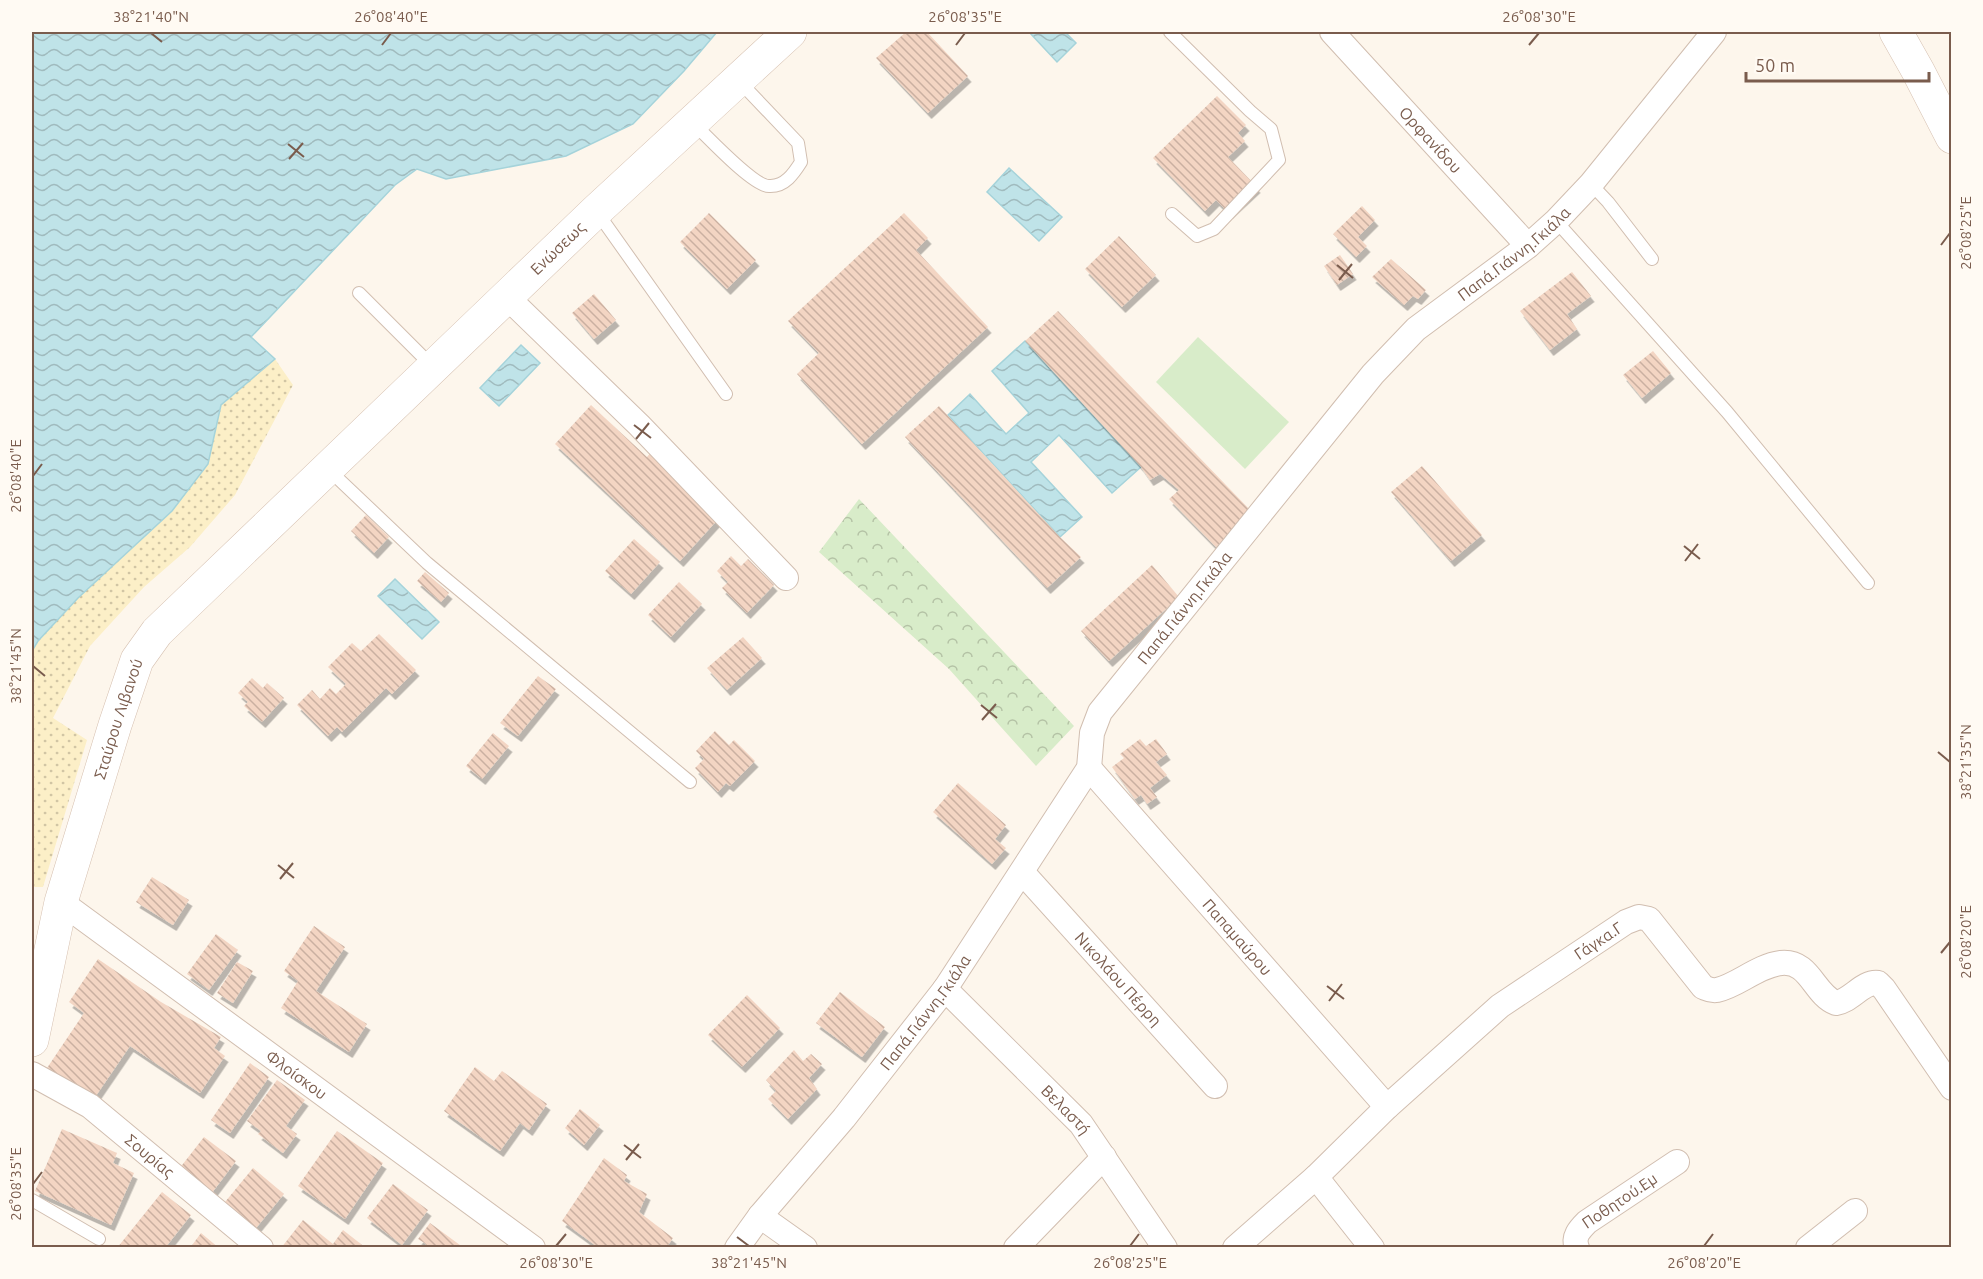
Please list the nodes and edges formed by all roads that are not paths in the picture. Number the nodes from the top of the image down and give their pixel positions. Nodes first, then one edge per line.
1 (790, 32) edge
2 (1170, 32) edge
3 (1332, 32) edge
4 (1714, 32) edge
5 (1896, 32) edge
6 (1920, 32) edge
7 (738, 80) junction
8 (1952, 93) edge
9 (692, 123) junction
10 (1952, 137) edge
11 (1591, 184) junction
12 (596, 211) junction
13 (1173, 214) dead end
14 (1556, 221) junction
15 (1528, 246) junction
16 (1652, 259) dead end
17 (359, 293) dead end
18 (507, 297) junction
19 (433, 367) junction
20 (726, 394) dead end
21 (327, 468) junction
22 (786, 578) dead end
23 (1868, 583) dead end
24 (1089, 768) junction
25 (690, 782) dead end
26 (1022, 872) junction
27 (61, 902) junction
28 (945, 989) junction
29 (32, 1040) edge
30 (32, 1074) edge
31 (1215, 1086) dead end
32 (1952, 1088) edge
33 (1387, 1107) junction
34 (1104, 1157) junction
35 (1677, 1162) dead end
36 (1316, 1177) junction
37 (32, 1200) edge
38 (1855, 1211) dead end
39 (760, 1216) junction
40 (99, 1239) dead end
41 (261, 1248) edge
42 (533, 1248) edge
43 (737, 1248) edge
44 (805, 1248) edge
45 (1016, 1248) edge
46 (1165, 1248) edge
47 (1235, 1248) edge
48 (1372, 1248) edge
49 (1578, 1248) edge
50 (1808, 1248) edge

1 - 7 main road, Ενώσεως
2 - 13 lane
3 - 15 street, Ορφανίδου
4 - 11 street, Παπά.Γιάννη.Γκιάλα
5 - 10 main road
6 - 8 main road
7 - 9 main road, Ενώσεως
7 - 9 lane
9 - 12 main road, Ενώσεως
11 - 14 street, Παπά.Γιάννη.Γκιάλα
11 - 16 lane
12 - 18 main road, Ενώσεως
12 - 20 lane
14 - 15 street, Παπά.Γιάννη.Γκιάλα
14 - 23 lane
15 - 24 street, Παπά.Γιάννη.Γκιάλα
17 - 19 lane
18 - 19 main road, Ενώσεως
18 - 22 street
19 - 21 main road, Ενώσεως
21 - 25 lane
21 - 27 main road, Σταύρου Λιβανού
24 - 26 street, Παπά.Γιάννη.Γκιάλα
24 - 33 street, Παπαμαύρου
26 - 28 street, Παπά.Γιάννη.Γκιάλα
26 - 31 street, Νικολάου Πέρρη
27 - 29 main road, Σταύρου Λιβανού
27 - 42 street, Φλοίσκου
28 - 34 street, Βελαστή
28 - 39 street, Παπά.Γιάννη.Γκιάλα
30 - 41 street, Σουρίας
32 - 33 street, Γάγκα.Γ
33 - 36 street, Γάγκα.Γ
34 - 45 street
34 - 46 street, Βελαστή
35 - 49 street, Ποθητού.Εμ
36 - 47 street, Γάγκα.Γ
36 - 48 street
37 - 40 lane
38 - 50 street
39 - 43 street, Παπά.Γιάννη.Γκιάλα
39 - 44 street

